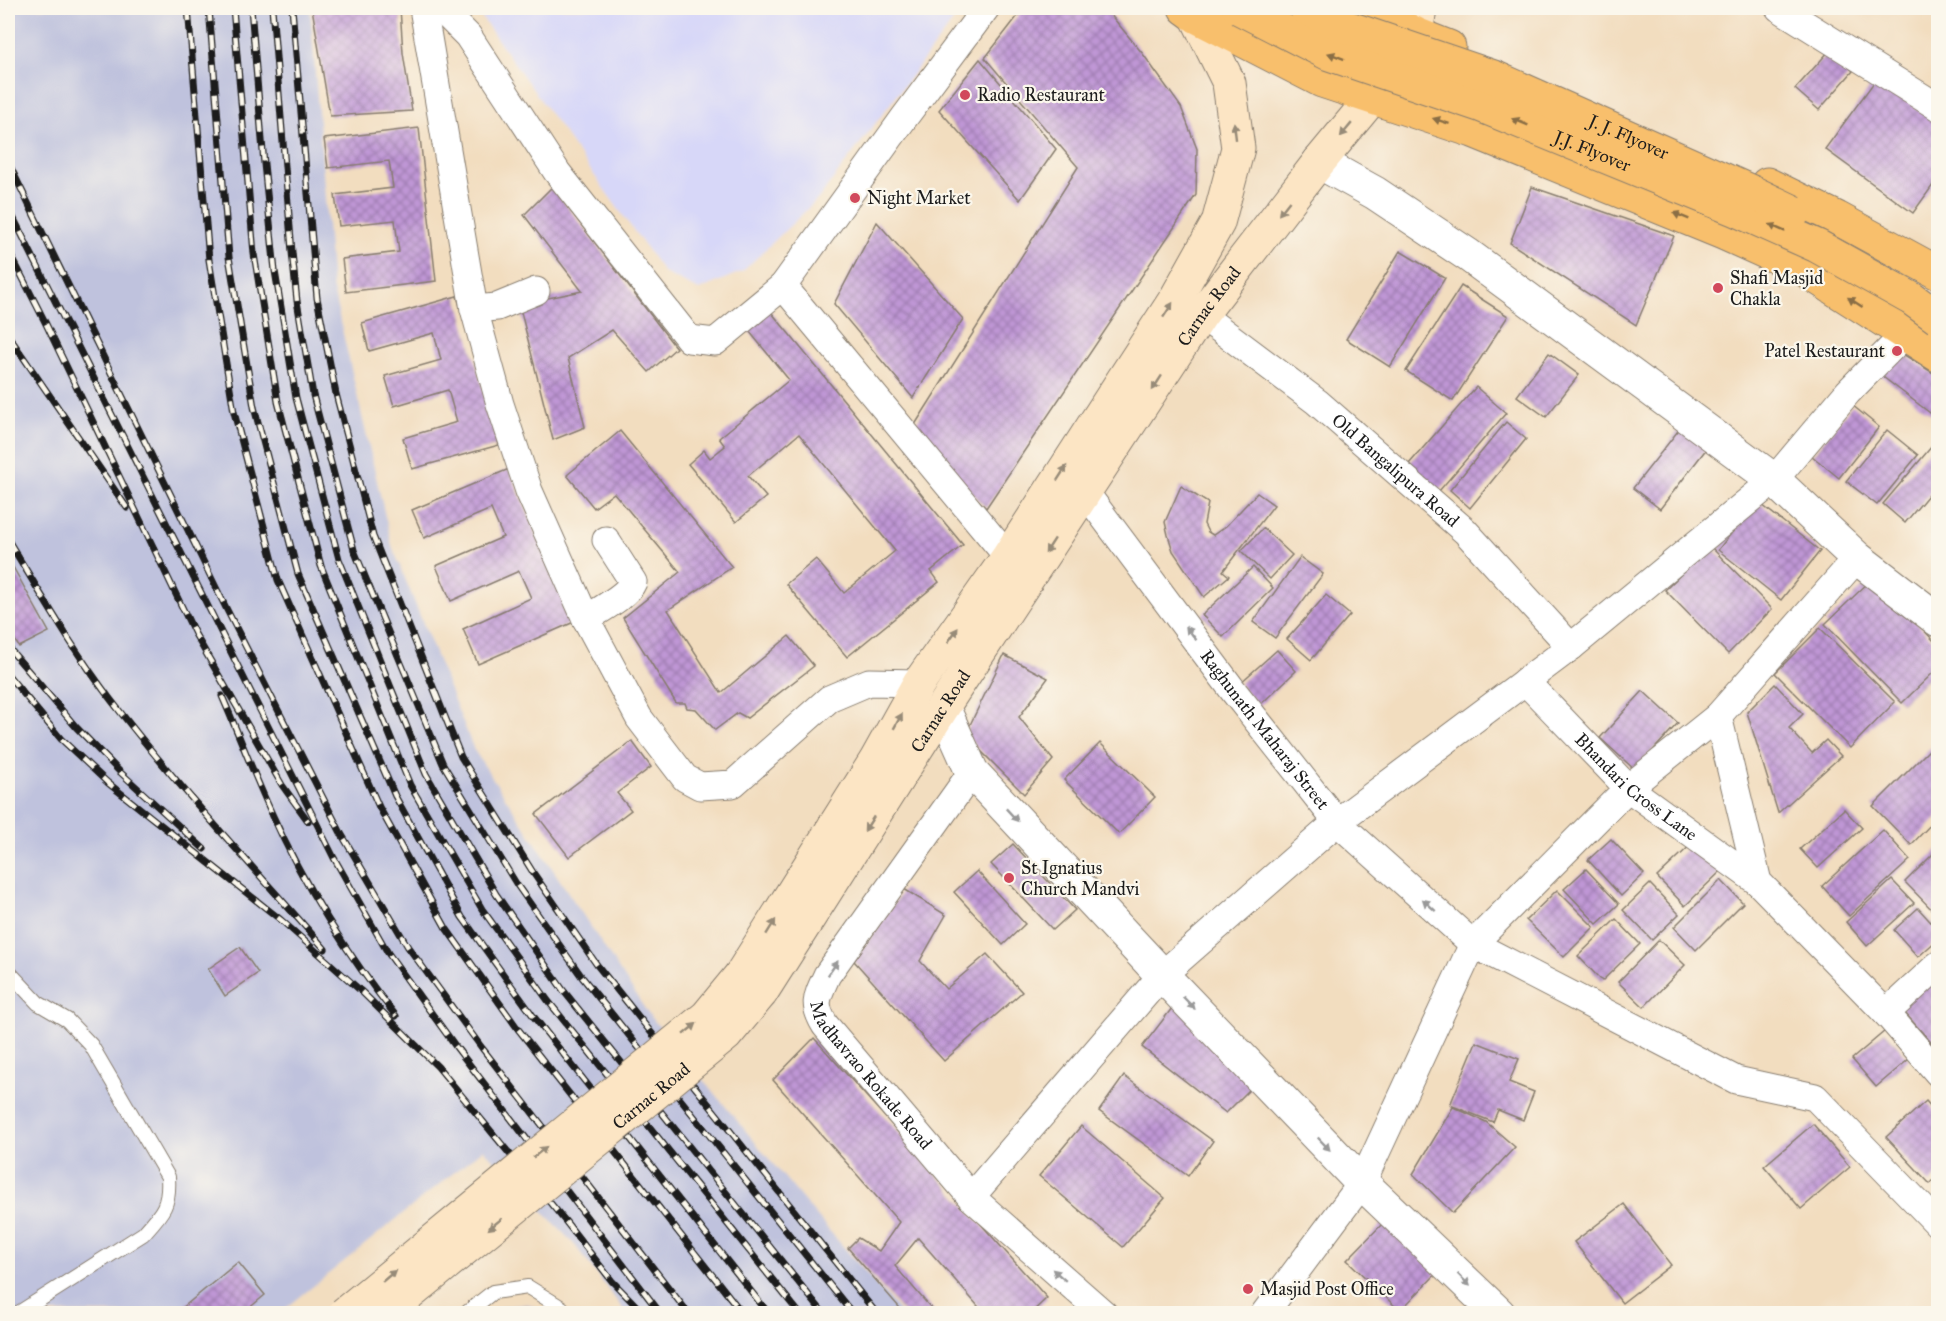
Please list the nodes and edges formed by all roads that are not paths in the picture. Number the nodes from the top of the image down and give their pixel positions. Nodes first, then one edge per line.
1 (423, 8) edge
2 (440, 8) edge
3 (986, 8) edge
4 (1239, 8) edge
5 (1306, 8) edge
6 (1320, 8) edge
7 (1365, 8) edge
8 (1779, 8) edge
9 (1190, 12) edge
10 (1418, 21) edge
11 (1372, 98) junction
12 (1938, 107) edge
13 (1319, 162) junction
14 (1938, 273) edge
15 (783, 286) junction
16 (536, 291) dead end
17 (1938, 295) edge
18 (474, 309) junction
19 (1201, 315) junction
20 (1938, 317) edge
21 (1905, 333) junction
22 (1938, 355) edge
23 (1774, 480) junction
24 (1086, 492) junction
25 (606, 540) dead end
26 (1008, 557) junction
27 (1857, 558) junction
28 (586, 619) junction
29 (1938, 620) edge
30 (1571, 647) junction
31 (1526, 681) junction
32 (919, 682) junction
33 (943, 707) junction
34 (1718, 716) junction
35 (972, 772) junction
36 (1628, 788) junction
37 (1337, 822) junction
38 (1758, 882) junction
39 (1473, 944) junction
40 (1938, 965) edge
41 (8, 971) edge
42 (1162, 975) junction
43 (750, 985) junction
44 (1886, 1013) junction
45 (1938, 1073) edge
46 (1362, 1183) junction
47 (971, 1197) junction
48 (1938, 1224) edge
49 (17, 1314) edge
50 (344, 1314) edge
51 (385, 1314) edge
52 (465, 1314) edge
53 (565, 1314) edge
54 (1104, 1314) edge
55 (1264, 1314) edge
56 (1499, 1314) edge

1 - 18 street
2 - 15 street
3 - 15 street
20 -> 4 main road, J.J. Flyover, bridge
5 - 17 main road, J. J. Flyover, bridge
6 - 9 main road
7 - 10 main road
8 - 12 street
9 - 11 main road
26 -> 9 main road, Carnac Road
10 - 11 main road, Carnac Road
10 - 14 main road
11 -> 13 main road, Carnac Road
21 -> 11 main road
13 -> 19 main road, Carnac Road
13 - 23 street
15 - 26 street
16 - 18 street
18 - 28 street
19 -> 24 main road, Carnac Road
19 - 30 street, Old Bangalipura Road
20 - 21 street
21 - 22 main road
21 - 23 street
23 - 27 street
23 - 30 street
24 -> 33 main road, Carnac Road
37 -> 24 street, Raghunath Maharaj Street
25 - 28 street
32 -> 26 main road, Carnac Road
27 - 29 street
27 - 34 street
28 - 32 street
30 - 31 street
31 - 36 street, Bhandari Cross Lane
31 - 37 street
43 -> 32 main road, Carnac Road
33 - 35 street
33 -> 43 main road, Carnac Road
34 - 36 street
34 - 38 street
35 -> 42 street
47 -> 35 street, Madhavrao Rokade Road
36 - 38 street, Bhandari Cross Lane
36 - 39 street
39 -> 37 street, Raghunath Maharaj Street
37 - 42 street
38 - 44 street, Bhandari Cross Lane
39 - 46 street
39 - 48 street, Raghunath Maharaj Street
40 - 44 street
41 - 49 lane
42 -> 46 street
42 - 47 street
50 -> 43 main road, Carnac Road, bridge
43 -> 51 main road, Carnac Road, bridge
44 - 45 street, Bhandari Cross Lane
46 - 55 street
46 -> 56 street
54 -> 47 street, Madhavrao Rokade Road
52 - 53 lane

